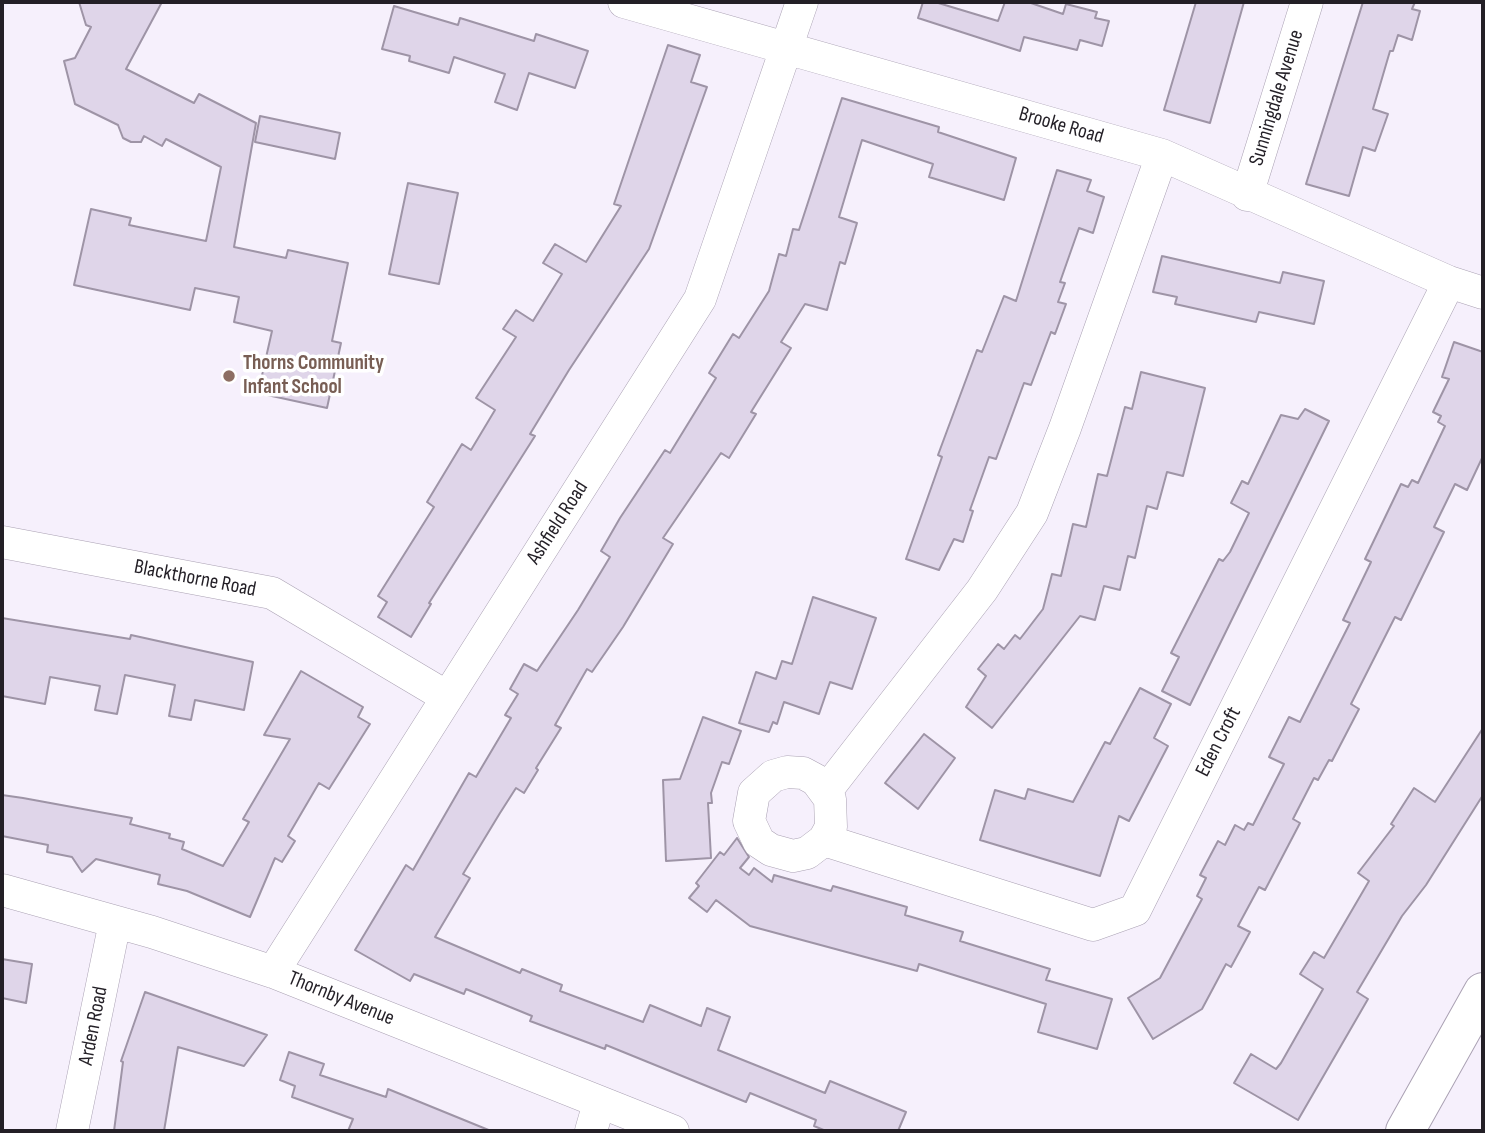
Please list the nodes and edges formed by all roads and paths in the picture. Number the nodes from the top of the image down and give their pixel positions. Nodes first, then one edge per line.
1 (624, 2) edge
2 (802, 2) edge
3 (1307, 2) edge
4 (787, 48) junction
5 (1162, 155) junction
6 (1247, 195) junction
7 (1449, 282) junction
8 (1483, 293) edge
9 (2, 542) edge
10 (447, 697) junction
11 (826, 791) junction
12 (824, 840) junction
13 (2, 890) edge
14 (115, 922) junction
15 (273, 972) junction
16 (1483, 992) edge
17 (595, 1117) edge
18 (72, 1131) edge
19 (673, 1131) edge
20 (1405, 1131) edge

1 - 4 street, Brooke Road
2 - 4 street, Ashfield Road
3 - 6 street, Sunningdale Avenue
4 - 5 street, Brooke Road
4 - 10 street, Ashfield Road
5 - 6 street, Brooke Road
5 - 11 street
6 - 7 street, Brooke Road
7 - 8 street, Brooke Road
7 - 12 street, Eden Croft
9 - 10 street, Blackthorne Road
10 - 15 street, Ashfield Road
11 - 12 street
11 - 12 street
13 - 14 street, Thornby Avenue
14 - 15 street, Thornby Avenue
14 - 18 street, Arden Road
15 - 17 street, Thornby Avenue
16 - 20 street
17 - 19 street, Thornby Avenue

